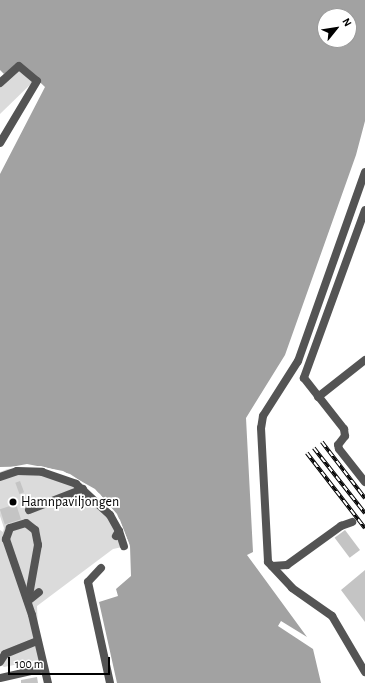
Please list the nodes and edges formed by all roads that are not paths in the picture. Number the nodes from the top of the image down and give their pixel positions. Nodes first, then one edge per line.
1 (0, 83) edge
2 (0, 142) edge
3 (365, 172) edge
4 (364, 216) edge
5 (365, 360) edge
6 (318, 397) junction
7 (0, 477) edge
8 (365, 482) edge
9 (83, 489) junction
10 (29, 510) dead end
11 (352, 522) dead end
12 (124, 546) dead end
13 (272, 566) junction
14 (101, 568) dead end
15 (40, 592) dead end
16 (28, 602) junction
17 (38, 641) junction
18 (0, 662) edge
19 (44, 668) junction
20 (365, 672) edge
21 (0, 678) edge
22 (48, 683) edge
23 (110, 683) edge

1 - 2 street
3 - 13 street
4 - 6 street
5 - 6 street
6 - 8 street
7 - 9 street
9 - 10 street
9 - 12 street
11 - 13 street
13 - 20 street
14 - 23 street
15 - 16 street
16 - 16 street
16 - 17 street
17 - 18 street
17 - 19 street
19 - 21 street
19 - 22 street

